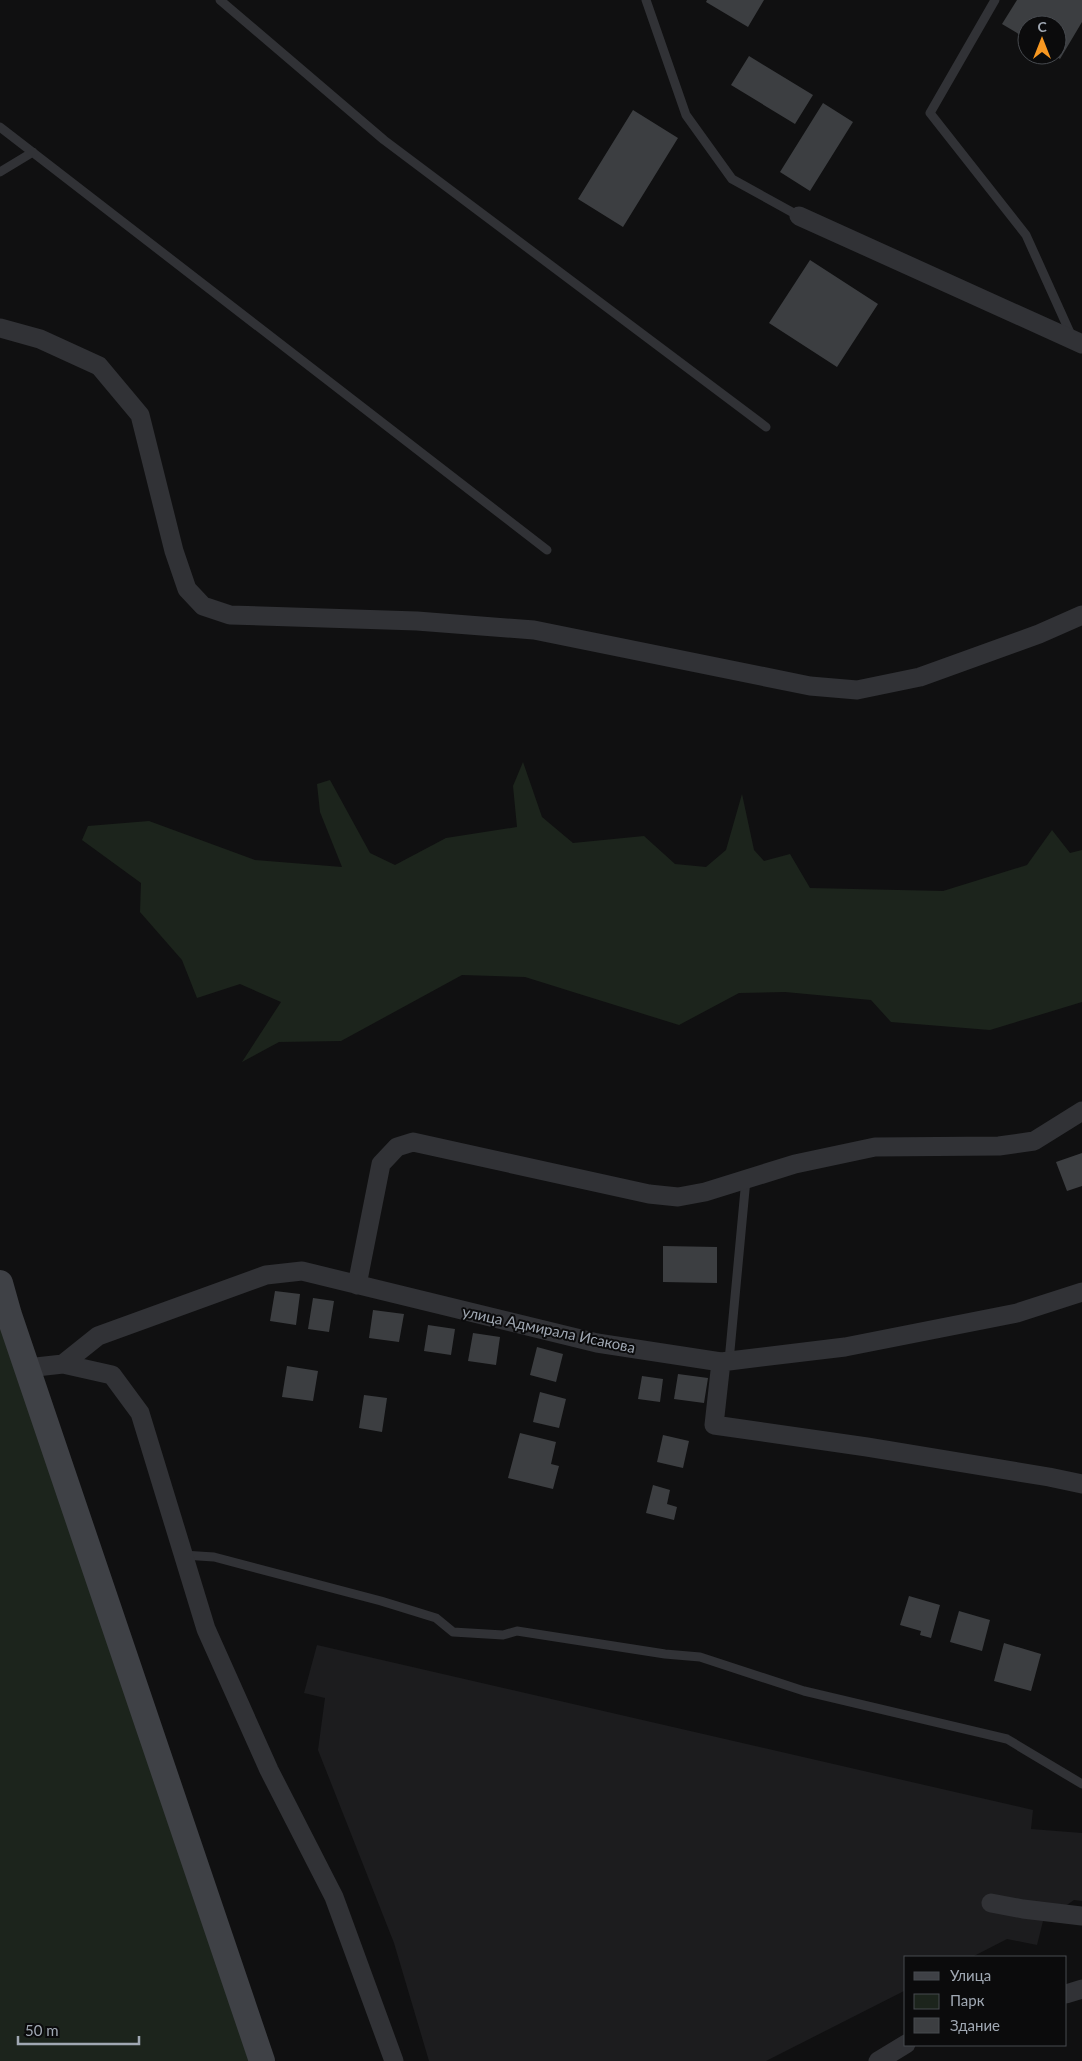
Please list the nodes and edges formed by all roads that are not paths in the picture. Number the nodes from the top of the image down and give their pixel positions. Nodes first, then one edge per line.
1 (220, 0) edge
2 (646, 0) edge
3 (996, 0) edge
4 (0, 127) edge
5 (32, 152) junction
6 (0, 172) edge
7 (800, 216) joint
8 (0, 328) edge
9 (1078, 342) edge
10 (766, 427) dead end
11 (547, 550) dead end
12 (1082, 615) edge
13 (1082, 1111) edge
14 (746, 1179) junction
15 (0, 1283) edge
16 (357, 1285) junction
17 (1082, 1292) edge
18 (4, 1316) edge
19 (725, 1361) junction
20 (63, 1364) junction
21 (27, 1368) junction
22 (1082, 1484) edge
23 (183, 1555) junction
24 (1082, 1784) edge
25 (991, 1903) dead end
26 (1082, 1916) edge
27 (1082, 1989) edge
28 (1067, 1994) edge
29 (904, 2045) edge
30 (262, 2061) edge
31 (394, 2061) edge
32 (878, 2061) edge

1 - 10 lane
2 - 7 lane
3 - 9 lane
4 - 5 lane
5 - 6 lane
5 - 11 lane
7 - 9 street
8 - 12 street
13 - 14 street
14 - 16 street
14 - 19 lane
15 - 18 main road
16 - 19 street, улица Адмирала Исакова
16 - 20 street, улица Адмирала Исакова
17 - 19 street, улица Адмирала Исакова
18 - 21 main road
19 - 22 street
20 - 21 street
20 - 23 street
21 - 30 main road
23 - 24 lane
23 - 31 street
25 - 26 street
27 - 28 street
29 - 32 street

